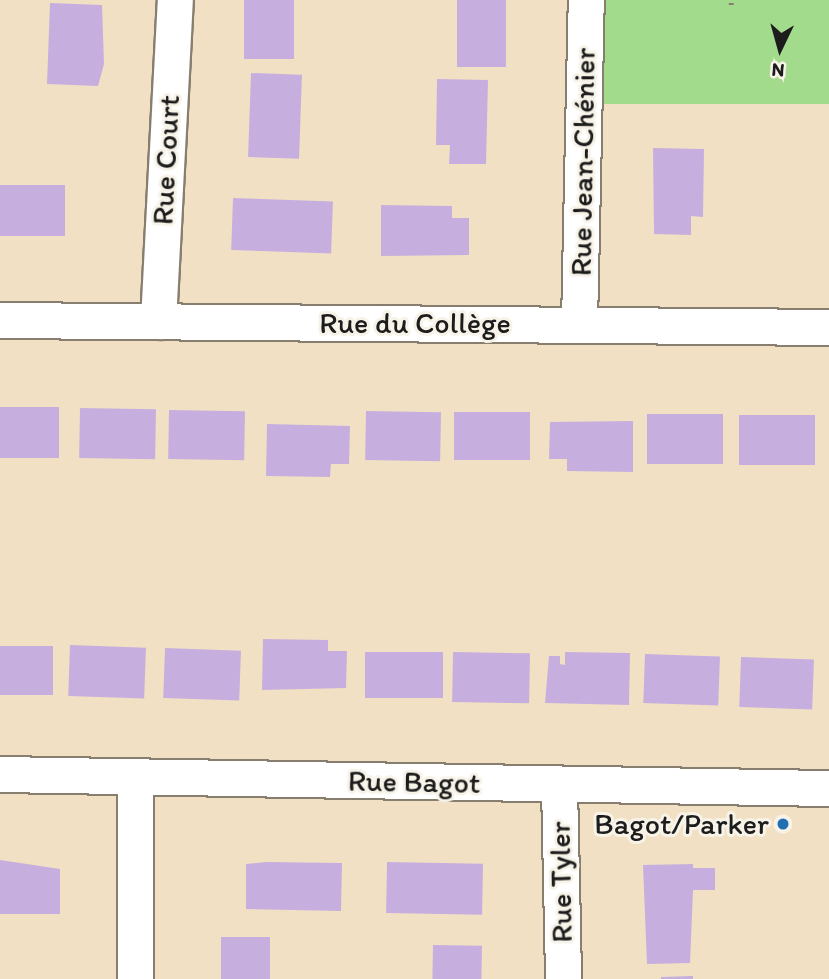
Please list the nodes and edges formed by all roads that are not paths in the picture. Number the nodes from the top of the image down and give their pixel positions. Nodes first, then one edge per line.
1 (175, 0) edge
2 (586, 0) edge
3 (0, 320) edge
4 (158, 321) junction
5 (579, 324) junction
6 (829, 327) edge
7 (0, 774) edge
8 (135, 777) junction
9 (559, 785) junction
10 (829, 788) edge
11 (135, 979) edge
12 (562, 979) edge

1 - 4 street, Rue Court
2 - 5 street, Rue Jean-Chénier
3 - 4 street, Rue du Collège
4 - 5 street, Rue du Collège
5 - 6 street, Rue du Collège
7 - 8 street, Rue Bagot
8 - 9 street, Rue Bagot
8 - 11 street
9 - 10 street, Rue Bagot
9 - 12 street, Rue Tyler

